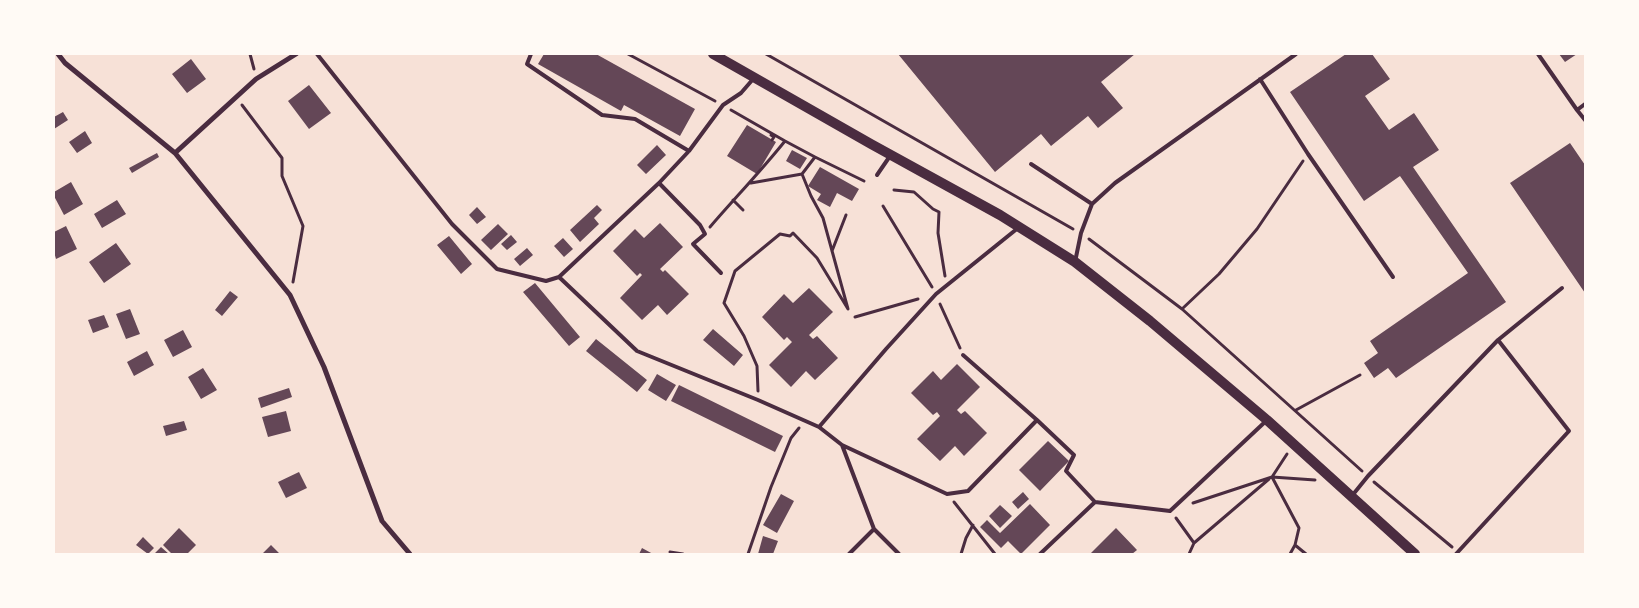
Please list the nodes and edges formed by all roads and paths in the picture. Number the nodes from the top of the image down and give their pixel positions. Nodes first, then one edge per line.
1 (58, 54) edge
2 (250, 54) edge
3 (296, 54) edge
4 (317, 54) edge
5 (531, 54) edge
6 (628, 54) edge
7 (713, 54) edge
8 (1296, 54) edge
9 (1538, 54) edge
10 (755, 77) junction
11 (256, 79) junction
12 (1260, 79) junction
13 (236, 97) junction
14 (1585, 104) edge
15 (723, 105) junction
16 (1577, 110) junction
17 (1585, 120) edge
18 (785, 141) junction
19 (689, 151) junction
20 (175, 153) junction
21 (891, 154) junction
22 (1308, 154) junction
23 (815, 157) junction
24 (1032, 164) dead end
25 (802, 174) junction
26 (877, 175) dead end
27 (864, 181) dead end
28 (751, 183) junction
29 (659, 184) junction
30 (894, 190) dead end
31 (734, 200) junction
32 (1092, 204) junction
33 (883, 206) dead end
34 (743, 210) dead end
35 (846, 215) dead end
36 (1021, 226) junction
37 (705, 234) junction
38 (832, 252) junction
39 (1076, 262) junction
40 (721, 273) dead end
41 (559, 277) junction
42 (1393, 277) dead end
43 (1562, 288) dead end
44 (936, 294) junction
45 (290, 295) junction
46 (1182, 309) dead end
47 (855, 317) dead end
48 (1498, 340) junction
49 (963, 355) joint
50 (1360, 375) dead end
51 (758, 400) junction
52 (1296, 410) dead end
53 (1037, 420) junction
54 (1267, 420) junction
55 (805, 421) junction
56 (819, 427) junction
57 (1293, 444) junction
58 (842, 446) junction
59 (1272, 477) junction
60 (1334, 482) junction
61 (947, 494) junction
62 (1351, 497) junction
63 (1095, 502) junction
64 (1170, 511) junction
65 (973, 525) junction
66 (874, 529) junction
67 (1194, 543) junction
68 (1295, 545) junction
69 (670, 552) dead end
70 (410, 554) edge
71 (683, 554) edge
72 (748, 554) edge
73 (849, 554) edge
74 (898, 554) edge
75 (961, 554) edge
76 (995, 554) edge
77 (1040, 554) edge
78 (1189, 554) edge
79 (1290, 554) edge
80 (1306, 554) edge
81 (1415, 554) edge
82 (1456, 554) edge

1 - 20 street
2 - 11 path
3 - 11 street
4 - 41 lane
5 - 19 lane
6 - 15 path
7 - 10 main road
8 - 12 lane
9 - 16 lane
10 - 15 lane
10 - 21 main road
11 - 13 street
12 - 22 lane
12 - 32 lane
13 - 20 street
13 - 45 path
14 - 16 lane
15 - 18 path
15 - 19 lane
16 - 17 lane
18 - 23 path
18 - 28 path
19 - 29 lane
20 - 45 street
21 - 26 lane
21 - 36 main road
22 - 42 lane
22 - 46 path
23 - 25 path
23 - 27 path
24 - 32 lane
25 - 28 path
25 - 38 path
28 - 31 path
29 - 37 lane
29 - 41 lane
30 - 44 path
31 - 34 path
31 - 37 path
32 - 39 lane
33 - 44 path
35 - 38 path
36 - 39 main road
36 - 44 lane
37 - 40 lane
38 - 51 path
39 - 54 main road
41 - 51 lane
43 - 48 lane
44 - 47 path
44 - 49 path
44 - 56 lane
45 - 70 street
48 - 62 lane
48 - 82 lane
49 - 53 lane
50 - 52 path
51 - 55 lane
53 - 61 lane
53 - 63 lane
54 - 57 main road
54 - 64 lane
55 - 56 lane
55 - 72 path
56 - 58 lane
57 - 59 path
57 - 60 main road
58 - 61 lane
58 - 66 lane
59 - 60 path
59 - 64 path
59 - 67 path
59 - 68 path
60 - 62 main road
61 - 65 path
62 - 81 main road
63 - 64 lane
63 - 77 lane
64 - 67 path
65 - 75 path
65 - 76 path
66 - 73 lane
66 - 74 lane
67 - 78 path
68 - 79 path
68 - 80 path
69 - 71 path

